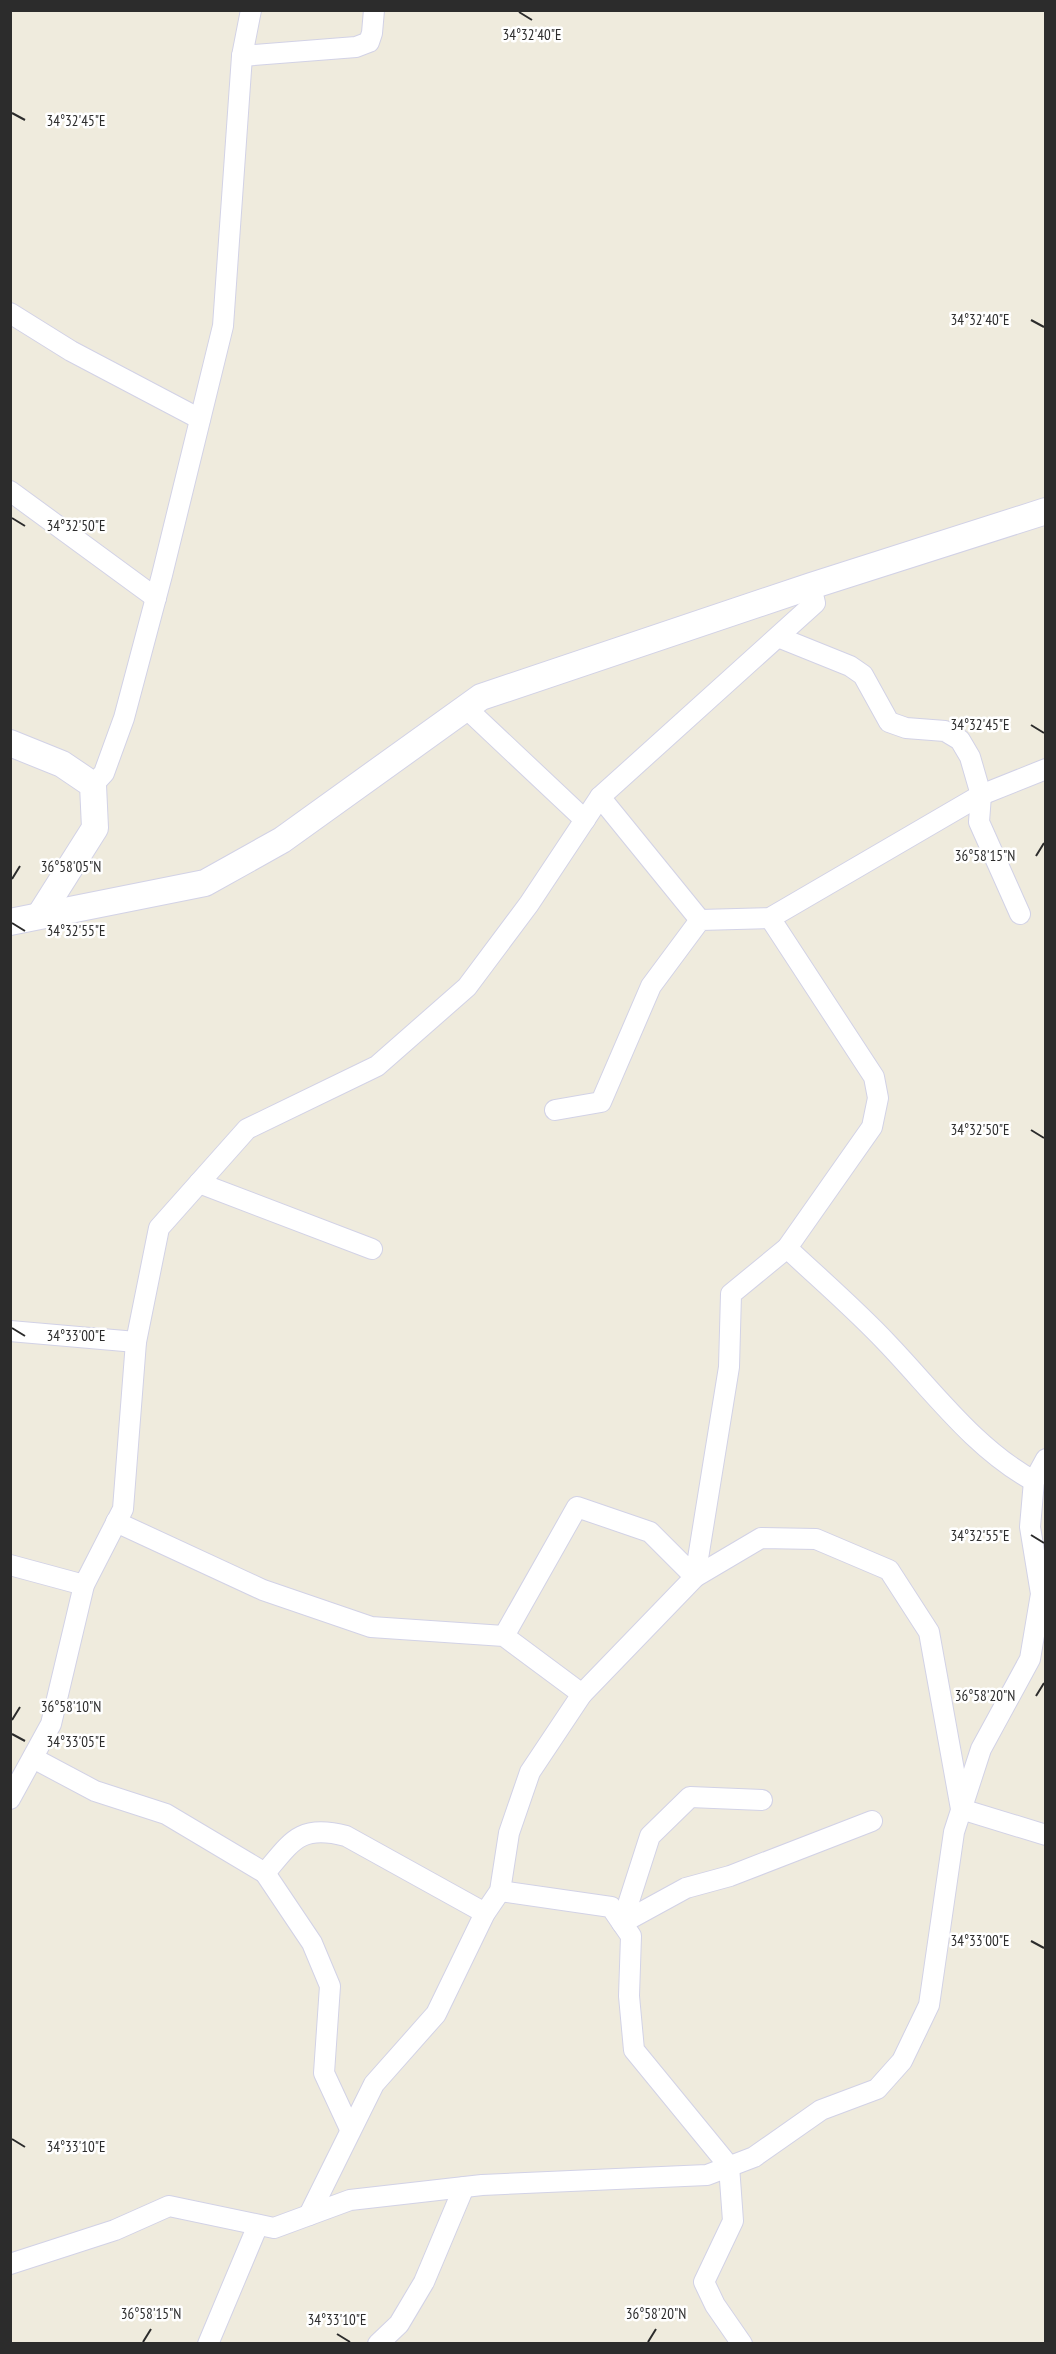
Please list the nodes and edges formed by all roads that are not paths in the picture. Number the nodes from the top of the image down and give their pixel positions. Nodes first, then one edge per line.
1 (251, 10) edge
2 (374, 10) edge
3 (242, 56) junction
4 (10, 313) edge
5 (200, 419) junction
6 (10, 491) edge
7 (1046, 511) edge
8 (811, 586) junction
9 (156, 597) junction
10 (778, 637) junction
11 (466, 708) junction
12 (10, 742) edge
13 (1046, 769) edge
14 (93, 785) junction
15 (981, 795) junction
16 (600, 797) junction
17 (585, 820) junction
18 (40, 915) junction
19 (1020, 915) dead end
20 (770, 918) junction
21 (700, 920) junction
22 (10, 922) edge
23 (555, 1110) dead end
24 (199, 1183) junction
25 (787, 1248) junction
26 (372, 1249) dead end
27 (10, 1331) edge
28 (136, 1342) junction
29 (1046, 1460) edge
30 (1034, 1481) junction
31 (116, 1522) junction
32 (10, 1565) edge
33 (1042, 1569) edge
34 (695, 1577) junction
35 (84, 1585) junction
36 (504, 1636) junction
37 (582, 1694) junction
38 (33, 1758) junction
39 (10, 1798) edge
40 (762, 1800) dead end
41 (961, 1809) junction
42 (872, 1821) dead end
43 (1046, 1835) edge
44 (265, 1873) junction
45 (500, 1891) junction
46 (485, 1913) junction
47 (622, 1923) junction
48 (350, 2129) junction
49 (729, 2166) junction
50 (464, 2187) junction
51 (309, 2215) junction
52 (258, 2225) junction
53 (10, 2264) edge
54 (208, 2343) edge
55 (378, 2343) edge
56 (742, 2343) edge

1 - 3 street
2 - 3 street
3 - 5 street
4 - 5 street
5 - 9 street
6 - 9 street
7 - 8 street
8 - 10 street
8 - 11 street
9 - 14 street
10 - 15 street
10 - 16 street
11 - 17 street
11 - 18 street
12 - 14 street
13 - 15 street
14 - 18 street
15 - 19 street
15 - 20 street
16 - 17 street
16 - 21 street
17 - 24 street
18 - 22 street
20 - 21 street
20 - 25 street
21 - 23 street
24 - 26 street
24 - 28 street
25 - 30 street
25 - 34 street
27 - 28 street
28 - 31 street
29 - 30 street
30 - 33 street
31 - 35 street
31 - 36 street
32 - 35 street
33 - 41 street
34 - 36 street
34 - 37 street
34 - 41 street
35 - 38 street
36 - 37 street
37 - 45 street
38 - 39 street
38 - 44 street
40 - 47 street
41 - 43 street
41 - 49 street
42 - 47 street
44 - 46 street
44 - 48 street
45 - 46 street
45 - 47 street
46 - 48 street
47 - 49 street
48 - 51 street
49 - 50 street
49 - 56 street
50 - 51 street
50 - 55 street
51 - 52 street
52 - 53 street
52 - 54 street

